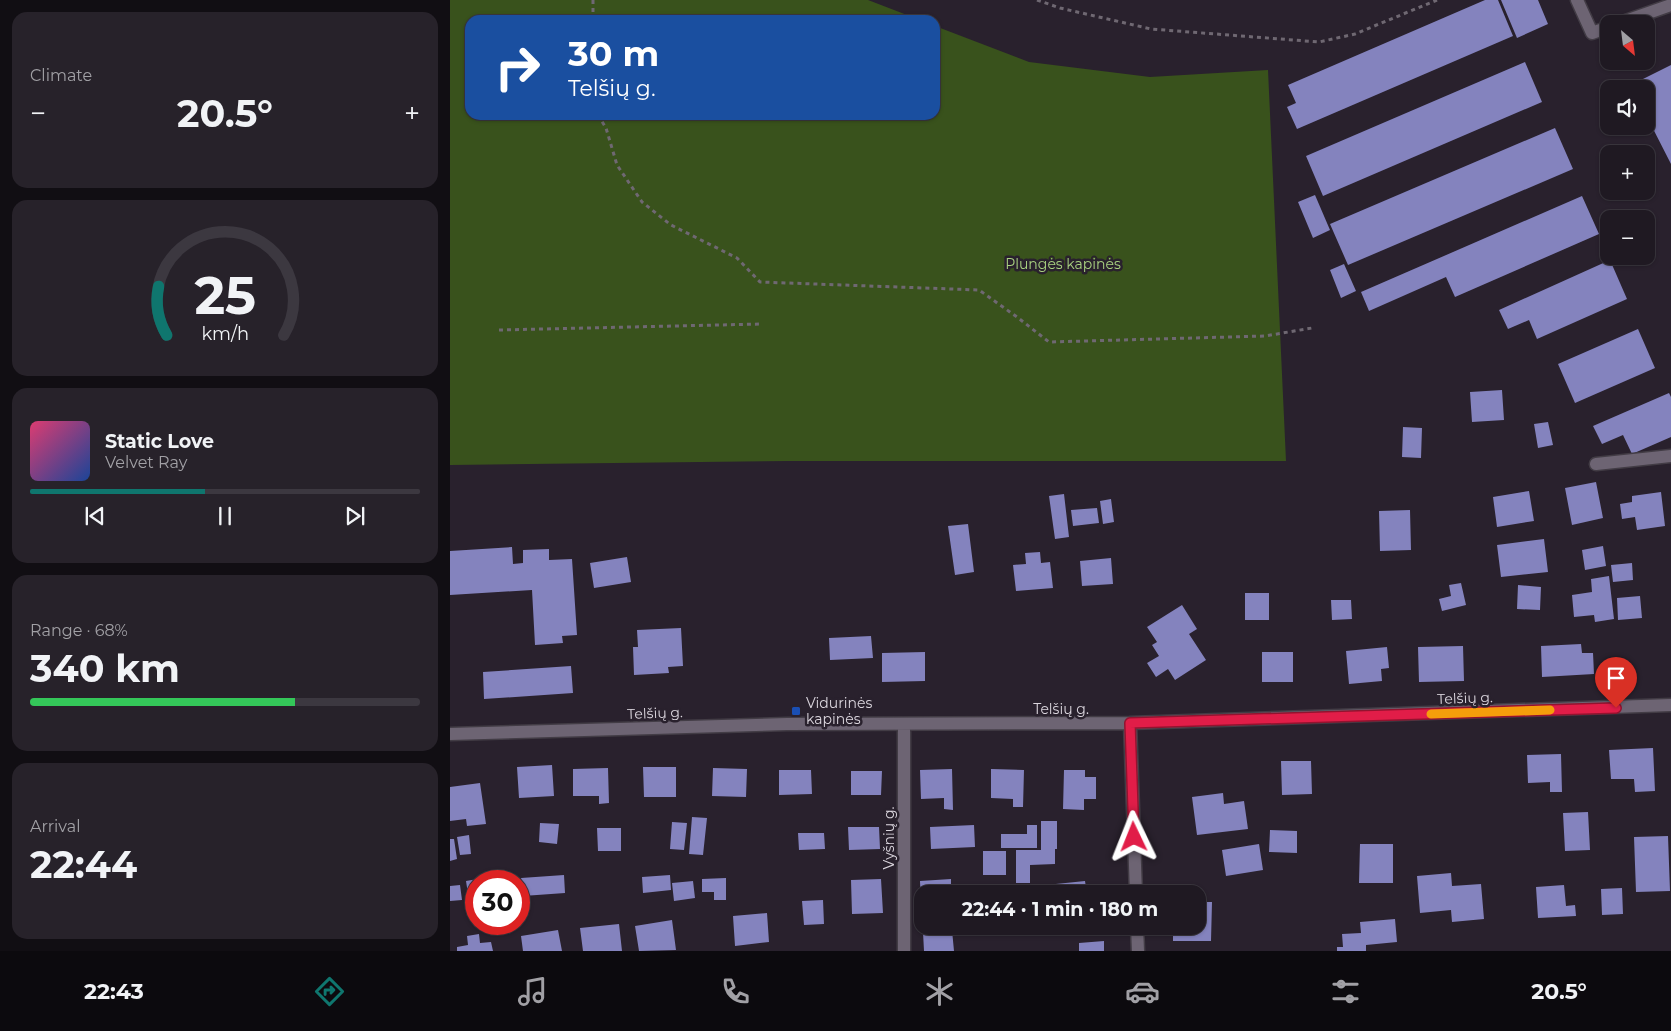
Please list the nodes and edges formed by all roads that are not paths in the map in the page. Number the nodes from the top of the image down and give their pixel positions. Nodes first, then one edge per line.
1 (1577, 0) edge
2 (1671, 5) edge
3 (1643, 15) edge
4 (1600, 30) edge
5 (1671, 456) edge
6 (1596, 464) dead end
7 (1671, 705) edge
8 (1130, 723) junction
9 (904, 724) junction
10 (450, 734) edge
11 (1136, 885) edge
12 (1138, 935) edge
13 (904, 951) edge
14 (1138, 951) edge

1 - 4 street
2 - 3 street
5 - 6 street
7 - 8 street, Telšių g.
8 - 9 street, Telšių g.
8 - 11 street
9 - 10 street, Telšių g.
9 - 13 street, Vyšnių g.
12 - 14 street

